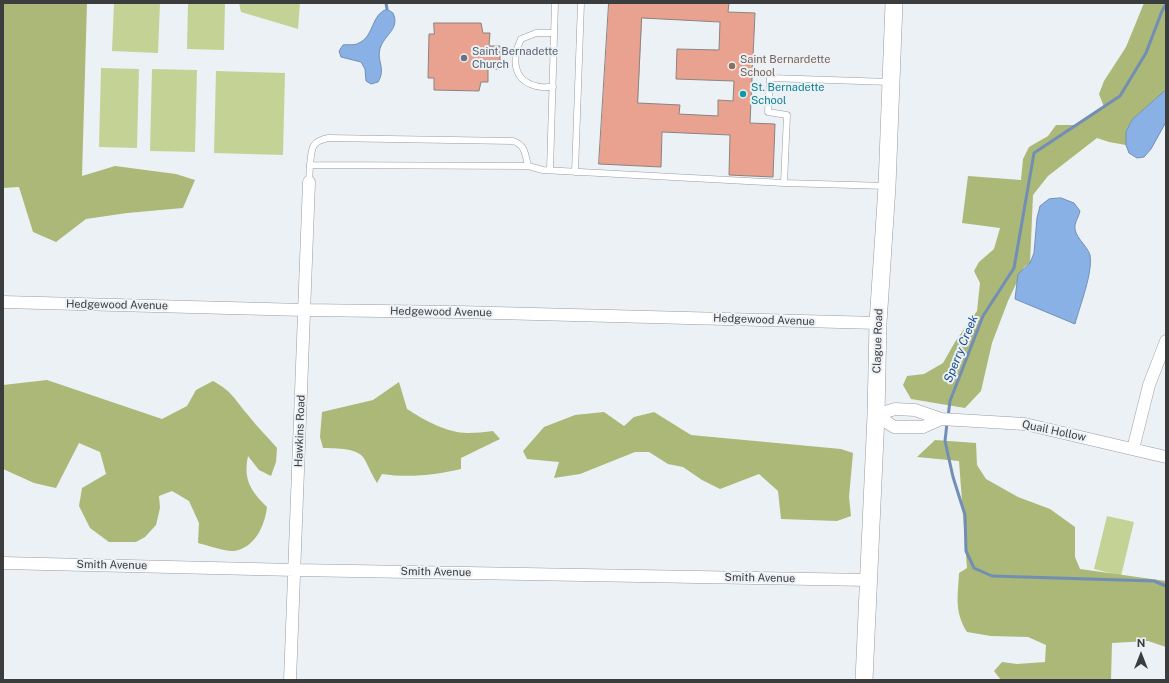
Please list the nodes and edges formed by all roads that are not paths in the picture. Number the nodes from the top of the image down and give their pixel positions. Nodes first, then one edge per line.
1 (555, 3) edge
2 (581, 3) edge
3 (894, 3) edge
4 (554, 33) junction
5 (892, 82) junction
6 (553, 87) junction
7 (310, 165) junction
8 (528, 166) junction
9 (550, 170) junction
10 (575, 172) junction
11 (309, 182) joint
12 (784, 183) junction
13 (887, 186) junction
14 (3, 302) edge
15 (304, 310) junction
16 (878, 323) junction
17 (1166, 341) edge
18 (876, 415) junction
19 (941, 419) junction
20 (1133, 449) junction
21 (1166, 458) edge
22 (3, 562) edge
23 (295, 570) junction
24 (869, 580) junction
25 (290, 680) edge
26 (864, 680) edge

1 - 4 lane
2 - 10 lane
3 - 5 main road, Clague Road
4 - 6 lane
4 - 6 lane
5 - 12 lane
5 - 13 main road, Clague Road
6 - 9 lane
7 - 8 lane
7 - 8 lane
7 - 11 lane
8 - 9 lane
9 - 10 lane
10 - 12 lane
11 - 15 street, Hawkins Road
12 - 13 lane
13 - 16 main road, Clague Road
14 - 15 street, Hedgewood Avenue
15 - 16 street, Hedgewood Avenue
15 - 23 street, Hawkins Road
16 - 18 main road, Clague Road
17 - 20 street
18 - 19 street, Quail Hollow
18 - 19 street, Quail Hollow
18 - 24 main road, Clague Road
19 - 20 street, Quail Hollow
20 - 21 street, Quail Hollow
22 - 23 street, Smith Avenue
23 - 24 street, Smith Avenue
23 - 25 street, Hawkins Road
24 - 26 main road, Clague Road

